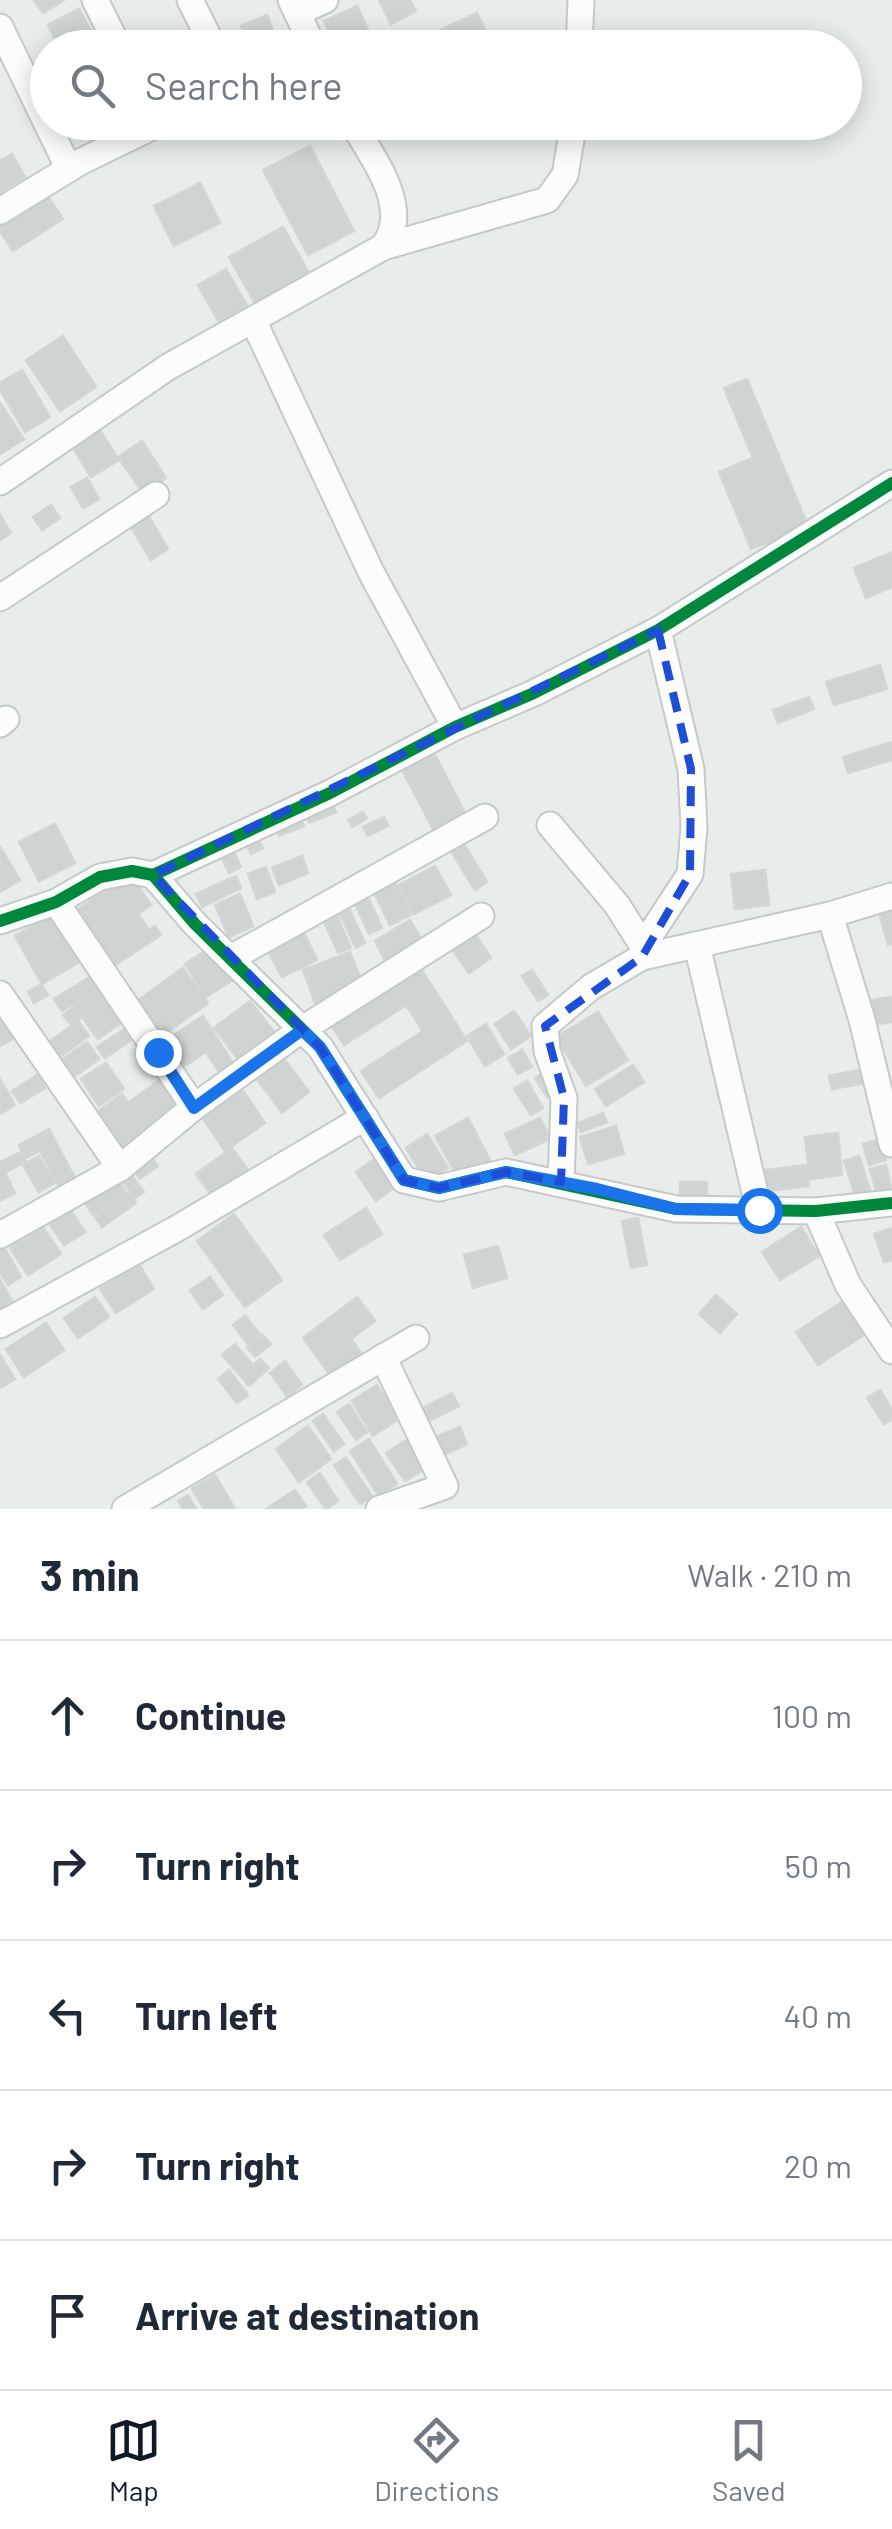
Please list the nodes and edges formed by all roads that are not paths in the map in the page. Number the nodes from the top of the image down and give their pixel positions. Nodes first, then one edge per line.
1 (95, 0) edge
2 (190, 0) edge
3 (325, 0) edge
4 (581, 0) edge
5 (294, 7) edge
6 (0, 26) edge
7 (110, 30) edge
8 (205, 30) edge
9 (305, 30) edge
10 (580, 30) edge
11 (30, 88) edge
12 (55, 140) edge
13 (126, 140) edge
14 (362, 140) edge
15 (571, 140) edge
16 (69, 169) junction
17 (0, 211) edge
18 (382, 248) junction
19 (253, 320) junction
20 (0, 482) edge
21 (892, 483) edge
22 (156, 495) dead end
23 (0, 598) edge
24 (658, 630) junction
25 (455, 726) junction
26 (484, 817) dead end
27 (550, 825) dead end
28 (153, 875) junction
29 (892, 896) edge
30 (56, 902) junction
31 (830, 915) junction
32 (481, 916) dead end
33 (0, 922) edge
34 (697, 945) junction
35 (642, 952) junction
36 (230, 958) junction
37 (0, 994) edge
38 (302, 1030) junction
39 (194, 1108) junction
40 (366, 1117) junction
41 (892, 1144) edge
42 (120, 1168) junction
43 (561, 1182) junction
44 (892, 1203) edge
45 (759, 1210) junction
46 (816, 1211) junction
47 (0, 1235) edge
48 (0, 1325) edge
49 (416, 1338) dead end
50 (892, 1350) edge
51 (383, 1357) junction
52 (124, 1509) edge
53 (379, 1509) edge

1 - 7 street
2 - 8 street
3 - 5 street
4 - 10 street
5 - 9 street
6 - 11 street
12 - 16 street
13 - 16 street
14 - 18 street
15 - 18 street
16 - 17 street
18 - 19 street
19 - 20 street
19 - 25 street
21 - 24 street
22 - 23 street
24 - 25 street
24 - 35 street
25 - 28 street
26 - 36 street
27 - 35 street
28 - 30 street
28 - 36 street
29 - 31 street
30 - 33 street
30 - 39 street
31 - 34 street
31 - 41 street
32 - 38 street
34 - 35 street
34 - 45 street
35 - 43 street
36 - 38 street
37 - 42 street
38 - 39 street
38 - 40 street
39 - 42 street
40 - 43 street
40 - 48 street
42 - 47 street
43 - 45 street
44 - 46 street
45 - 46 street
46 - 50 street
49 - 51 street
51 - 52 street
51 - 53 street

